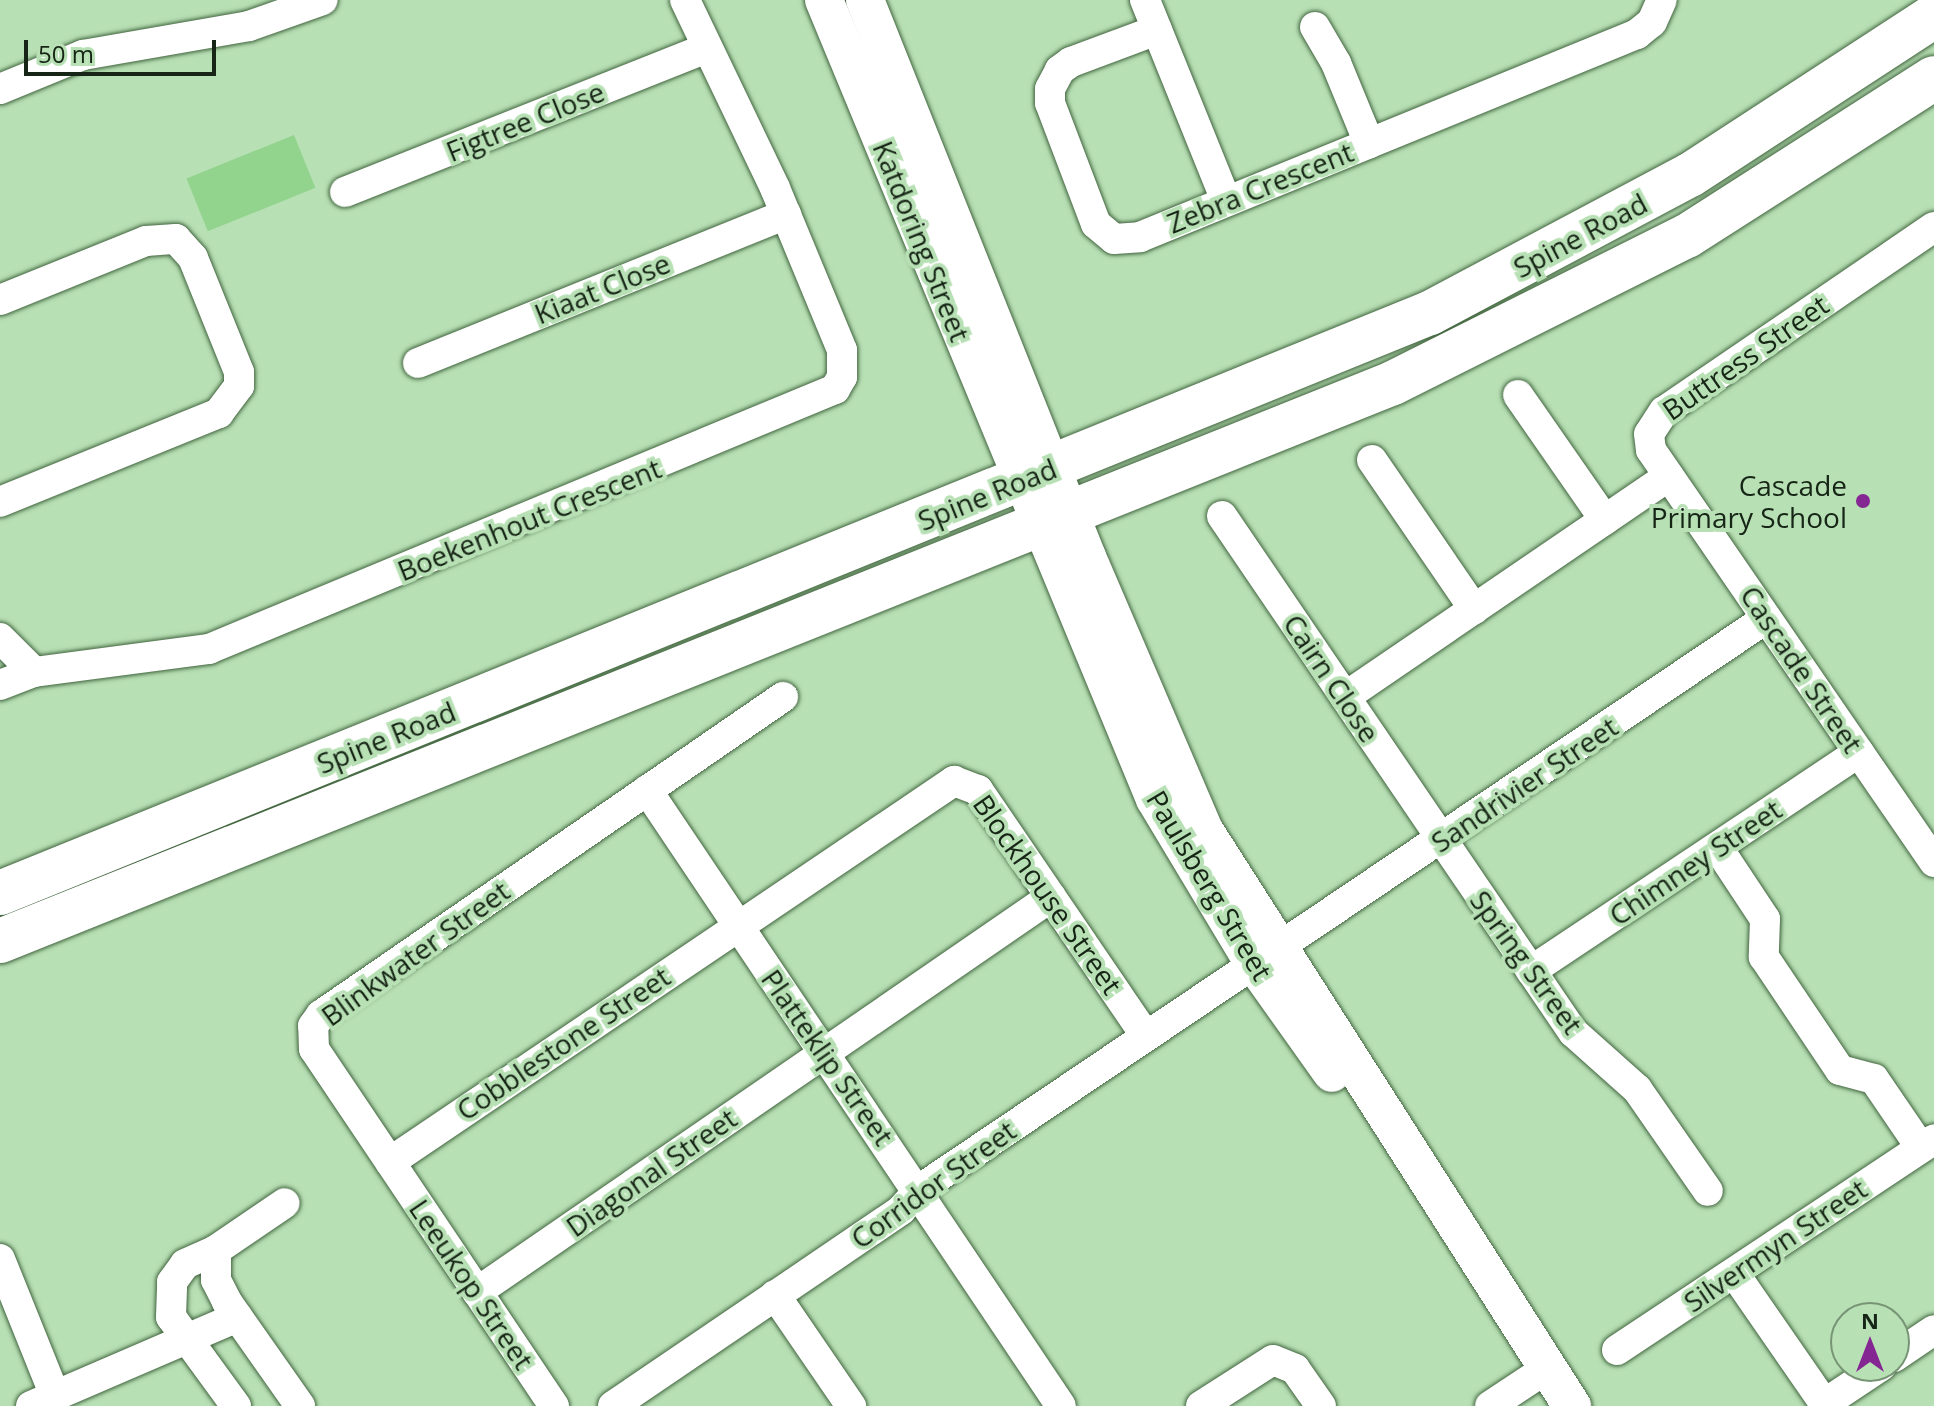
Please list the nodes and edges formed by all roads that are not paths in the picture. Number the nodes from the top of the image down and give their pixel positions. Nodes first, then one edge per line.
1 (323, 0) edge
2 (685, 0) edge
3 (824, 0) edge
4 (865, 0) edge
5 (1145, 0) edge
6 (1662, 0) edge
7 (1934, 16) edge
8 (1315, 27) dead end
9 (1157, 30) junction
10 (705, 49) junction
11 (1934, 78) edge
12 (0, 89) edge
13 (1369, 143) junction
14 (345, 192) dead end
15 (1226, 200) junction
16 (786, 214) junction
17 (1934, 227) edge
18 (0, 300) edge
19 (418, 363) dead end
20 (1518, 395) dead end
21 (1372, 460) dead end
22 (1036, 475) junction
23 (1669, 476) junction
24 (0, 502) edge
25 (1222, 516) dead end
26 (1605, 520) junction
27 (1055, 522) junction
28 (1474, 609) junction
29 (1767, 618) junction
30 (0, 638) edge
31 (34, 672) junction
32 (0, 685) edge
33 (783, 697) dead end
34 (1345, 697) junction
35 (1859, 752) junction
36 (647, 790) junction
37 (1441, 841) junction
38 (1718, 848) junction
39 (1934, 862) edge
40 (0, 893) edge
41 (1051, 897) junction
42 (737, 925) junction
43 (0, 941) edge
44 (1267, 956) junction
45 (1531, 971) junction
46 (1145, 1035) junction
47 (825, 1052) junction
48 (1927, 1144) edge
49 (390, 1162) junction
50 (920, 1189) junction
51 (1708, 1191) dead end
52 (285, 1203) dead end
53 (216, 1250) junction
54 (0, 1259) edge
55 (1734, 1273) junction
56 (477, 1292) junction
57 (775, 1295) junction
58 (238, 1317) junction
59 (1934, 1330) edge
60 (186, 1341) junction
61 (1910, 1346) edge
62 (1617, 1350) dead end
63 (1546, 1369) junction
64 (1858, 1382) edge
65 (43, 1401) edge
66 (1825, 1405) edge
67 (236, 1406) edge
68 (300, 1406) edge
69 (554, 1406) edge
70 (613, 1406) edge
71 (851, 1406) edge
72 (1061, 1406) edge
73 (1201, 1406) edge
74 (1321, 1406) edge
75 (1490, 1406) edge
76 (1572, 1406) edge

1 - 12 street
2 - 10 street
3 - 22 street, Katdoring Street
4 - 22 street, Katdoring Street
5 - 9 street
6 - 13 street, Zebra Crescent
7 - 22 main road, Spine Road
8 - 13 street
9 - 15 street
9 - 15 street, Zebra Crescent
10 - 14 street, Figtree Close
10 - 16 street
11 - 27 main road, Spine Road
13 - 15 street, Zebra Crescent
16 - 19 street, Kiaat Close
16 - 31 street, Boekenhout Crescent
17 - 23 street, Buttress Street
18 - 24 street
20 - 26 street
21 - 28 street
22 - 27 street, Paulsberg Street
22 - 40 main road, Spine Road
23 - 26 street
23 - 29 street, Cascade Street
25 - 34 street, Cairn Close
26 - 28 street
27 - 43 main road, Spine Road
27 - 44 street, Paulsberg Street
28 - 34 street
29 - 35 street, Cascade Street
29 - 37 street, Sandrivier Street
30 - 31 street
31 - 32 street
33 - 36 street, Blinkwater Street
34 - 37 street, Cairn Close
35 - 38 street, Chimney Street
35 - 39 street, Cascade Street
36 - 42 street
36 - 49 street, Blinkwater Street
37 - 44 street, Sandrivier Street
37 - 45 street, Spring Street
38 - 45 street, Chimney Street
38 - 48 street
41 - 42 street, Blockhouse Street
41 - 46 street, Blockhouse Street
41 - 47 street, Diagonal Street
42 - 47 street, Platteklip Street
42 - 49 street, Cobblestone Street
44 - 46 street, Corridor Street
44 - 63 street, Paulsberg Street
45 - 51 street, Spring Street
46 - 50 street, Corridor Street
47 - 50 street, Platteklip Street
47 - 56 street, Diagonal Street
48 - 55 street, Silvermyn Street
49 - 56 street, Leeukop Street
50 - 57 street, Corridor Street
50 - 72 street, Platteklip Street
52 - 53 street
53 - 58 street
53 - 60 street
54 - 65 street
55 - 62 street, Silvermyn Street
55 - 66 street
56 - 69 street, Leeukop Street
57 - 70 street, Corridor Street
57 - 71 street
58 - 60 street
58 - 68 street
59 - 61 street
60 - 65 street
60 - 67 street
63 - 75 street
63 - 76 street, Paulsberg Street
64 - 66 street
73 - 74 street

